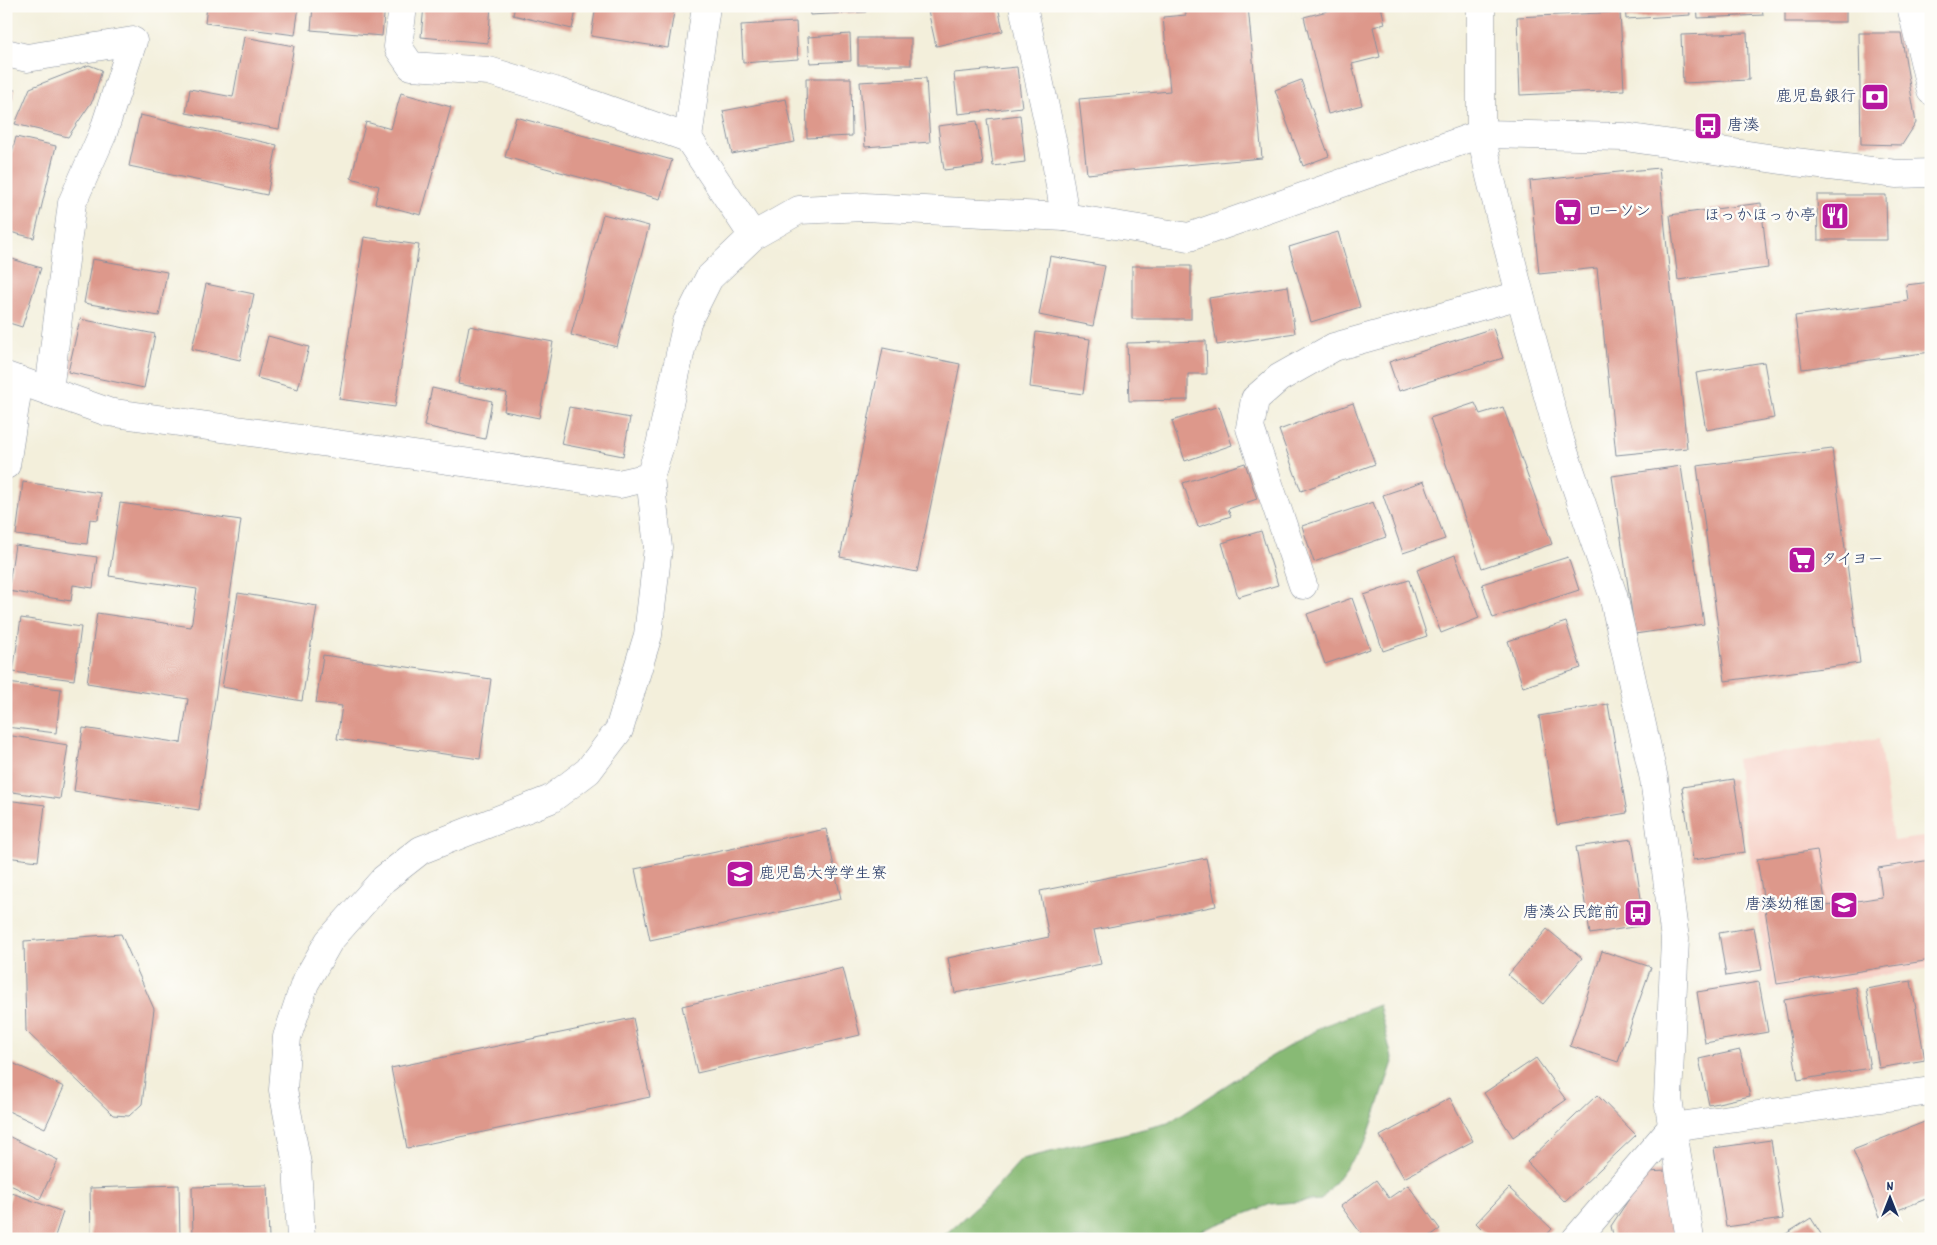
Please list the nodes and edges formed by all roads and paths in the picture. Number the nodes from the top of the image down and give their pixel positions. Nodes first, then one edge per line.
1 (403, 6) edge
2 (706, 6) edge
3 (1023, 6) edge
4 (1481, 6) edge
5 (1911, 6) edge
6 (6, 52) edge
7 (1931, 92) edge
8 (1481, 134) junction
9 (688, 138) junction
10 (1931, 173) edge
11 (1065, 217) junction
12 (753, 236) junction
13 (1520, 295) junction
14 (13, 378) edge
15 (49, 392) junction
16 (6, 465) edge
17 (650, 477) junction
18 (1303, 585) dead end
19 (1931, 1091) edge
20 (1672, 1127) junction
21 (301, 1239) edge
22 (1576, 1239) edge
23 (1690, 1239) edge

1 - 9 street
2 - 9 street
3 - 11 street
4 - 8 street
5 - 7 street
6 - 15 street
8 - 10 street
8 - 11 street
8 - 13 street
9 - 12 street
11 - 12 street
12 - 17 street
13 - 18 street
13 - 20 street
14 - 15 street
14 - 16 street
15 - 17 street
17 - 21 street
19 - 20 street
20 - 22 street
20 - 23 street

